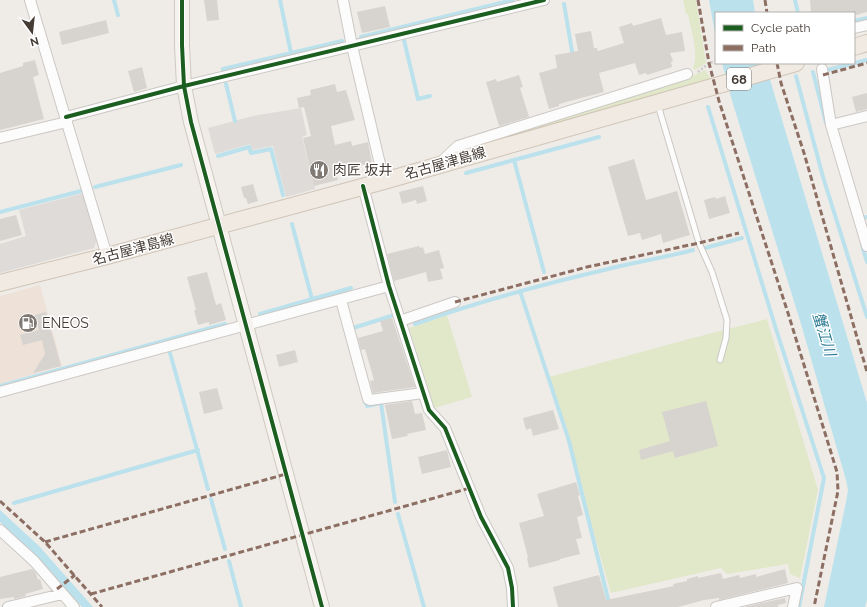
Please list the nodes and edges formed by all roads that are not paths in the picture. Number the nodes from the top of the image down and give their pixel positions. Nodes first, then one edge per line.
1 (30, 0) edge
2 (182, 0) edge
3 (343, 0) edge
4 (544, 0) edge
5 (867, 25) edge
6 (855, 28) edge
7 (867, 43) edge
8 (352, 46) junction
9 (855, 47) edge
10 (790, 65) edge
11 (822, 69) dead end
12 (687, 74) dead end
13 (184, 86) junction
14 (658, 102) junction
15 (867, 116) edge
16 (67, 119) junction
17 (831, 125) junction
18 (0, 138) edge
19 (437, 165) junction
20 (384, 181) junction
21 (363, 186) junction
22 (218, 226) junction
23 (867, 246) edge
24 (107, 256) junction
25 (0, 283) edge
26 (389, 286) junction
27 (341, 300) junction
28 (455, 302) dead end
29 (400, 321) junction
30 (245, 325) junction
31 (720, 360) dead end
32 (0, 392) edge
33 (423, 393) junction
34 (0, 530) edge
35 (62, 594) junction
36 (8, 607) edge
37 (74, 607) edge
38 (322, 607) edge
39 (513, 607) edge
40 (716, 607) edge
41 (793, 607) edge

1 - 16 street
2 - 13 street
3 - 8 street
4 - 8 street
5 - 6 street
7 - 9 main road
8 - 13 street
8 - 20 street
10 - 14 main road, 名古屋津島線 / 68
11 - 17 street
12 - 19 street
13 - 16 street
13 - 22 street
14 - 19 main road, 名古屋津島線 / 68
14 - 31 lane
15 - 17 street
16 - 18 street
16 - 24 street
17 - 23 street
19 - 20 main road, 名古屋津島線 / 68
20 - 21 main road, 名古屋津島線 / 68
21 - 22 main road, 名古屋津島線 / 68
21 - 26 street
22 - 24 main road, 名古屋津島線 / 68
22 - 30 street
24 - 25 main road, 名古屋津島線 / 68
26 - 27 street
26 - 29 street
27 - 30 street
27 - 33 street
28 - 29 street
29 - 33 street
30 - 32 street
30 - 38 street
33 - 39 street
34 - 35 street
35 - 36 street
35 - 37 street
40 - 41 street

